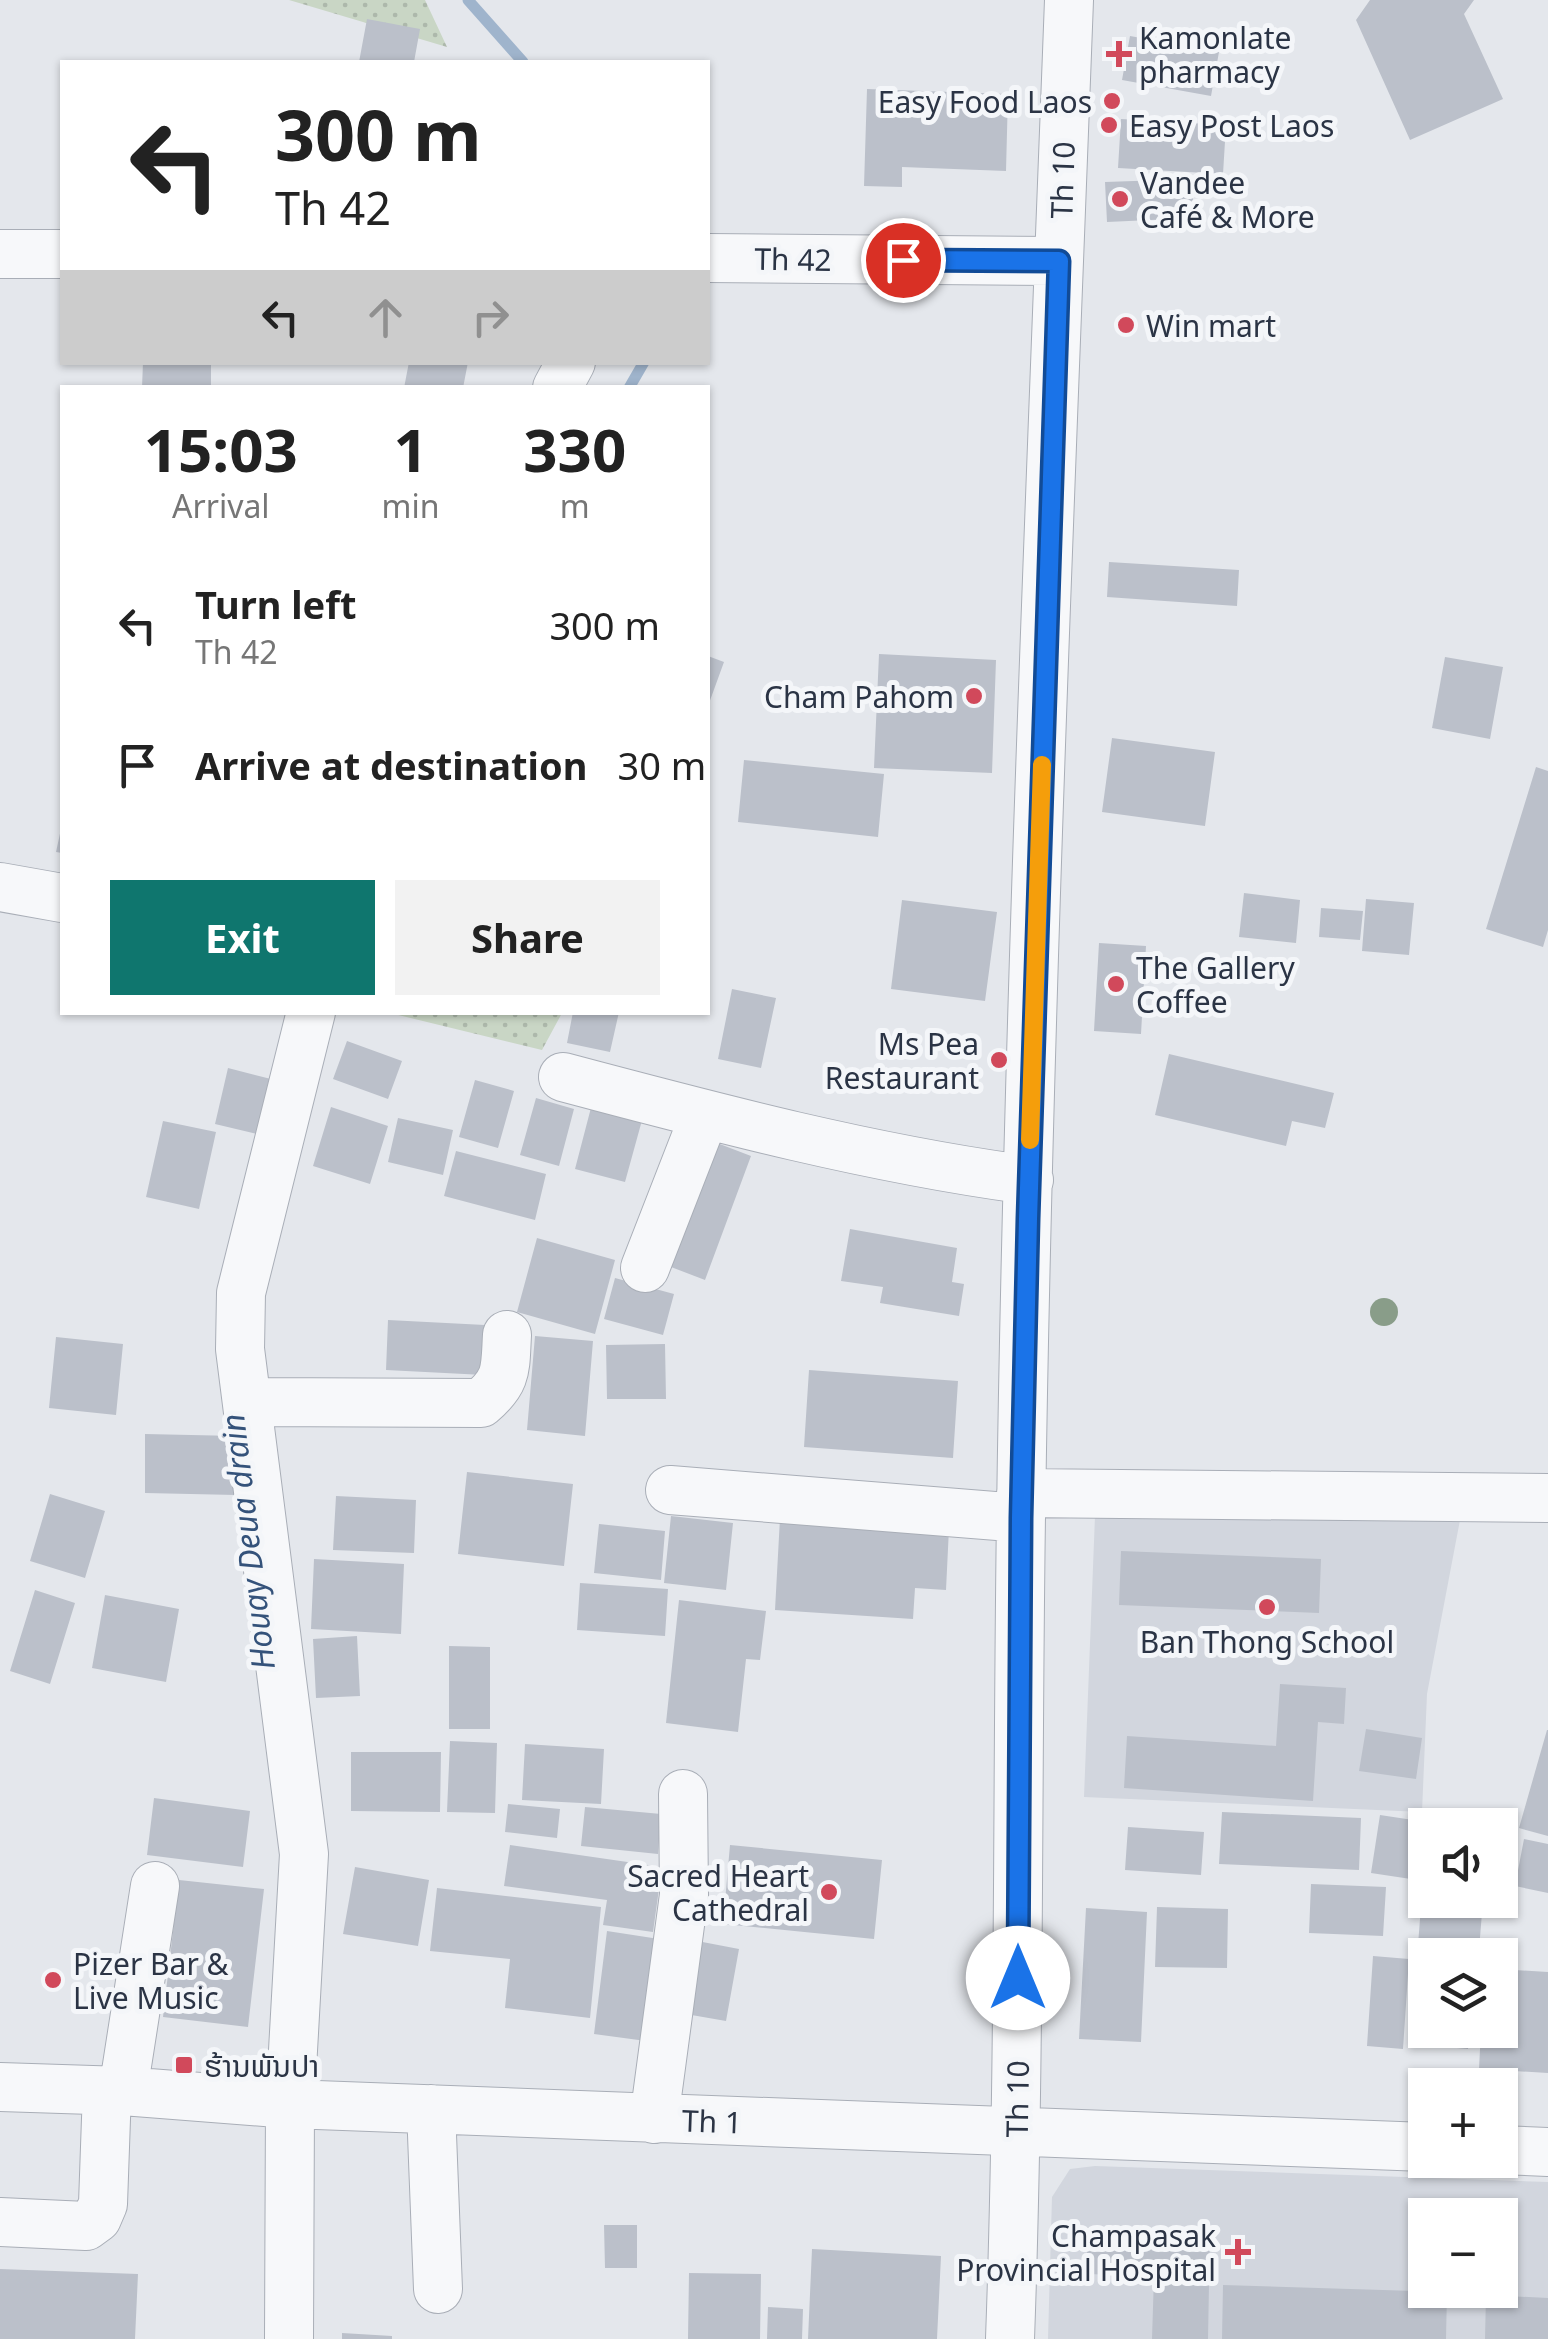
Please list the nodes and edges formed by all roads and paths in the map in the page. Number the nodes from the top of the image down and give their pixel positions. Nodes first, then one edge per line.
1 (1069, 0) edge
2 (0, 254) edge
3 (60, 254) edge
4 (710, 258) edge
5 (1059, 261) junction
6 (0, 887) edge
7 (60, 898) edge
8 (310, 1015) edge
9 (563, 1076) dead end
10 (705, 1114) junction
11 (1029, 1180) junction
12 (645, 1268) dead end
13 (507, 1335) dead end
14 (258, 1403) junction
15 (670, 1490) dead end
16 (1548, 1498) edge
17 (1021, 1505) junction
18 (684, 1794) dead end
19 (155, 1886) dead end
20 (0, 2087) edge
21 (115, 2091) junction
22 (290, 2104) junction
23 (432, 2110) junction
24 (654, 2118) junction
25 (1018, 2132) junction
26 (1408, 2146) edge
27 (1518, 2151) edge
28 (1548, 2152) edge
29 (0, 2222) edge
30 (438, 2289) dead end
31 (289, 2339) edge
32 (1010, 2339) edge

1 - 5 street, Th 10
2 - 3 street
4 - 5 street, Th 42
5 - 11 street, Th 10
6 - 7 street
8 - 14 street
9 - 10 street
10 - 11 street
10 - 12 street
11 - 17 street, Th 10
13 - 14 street
14 - 22 street
15 - 17 street
16 - 17 street
17 - 25 street, Th 10
18 - 24 street
19 - 21 street
20 - 21 street, Th 1
21 - 22 street, Th 1
21 - 29 street
22 - 23 street, Th 1
22 - 31 street
23 - 24 street, Th 1
23 - 30 street
24 - 25 street, Th 1
25 - 26 street, Th 1
25 - 32 street, Th 10
27 - 28 street

